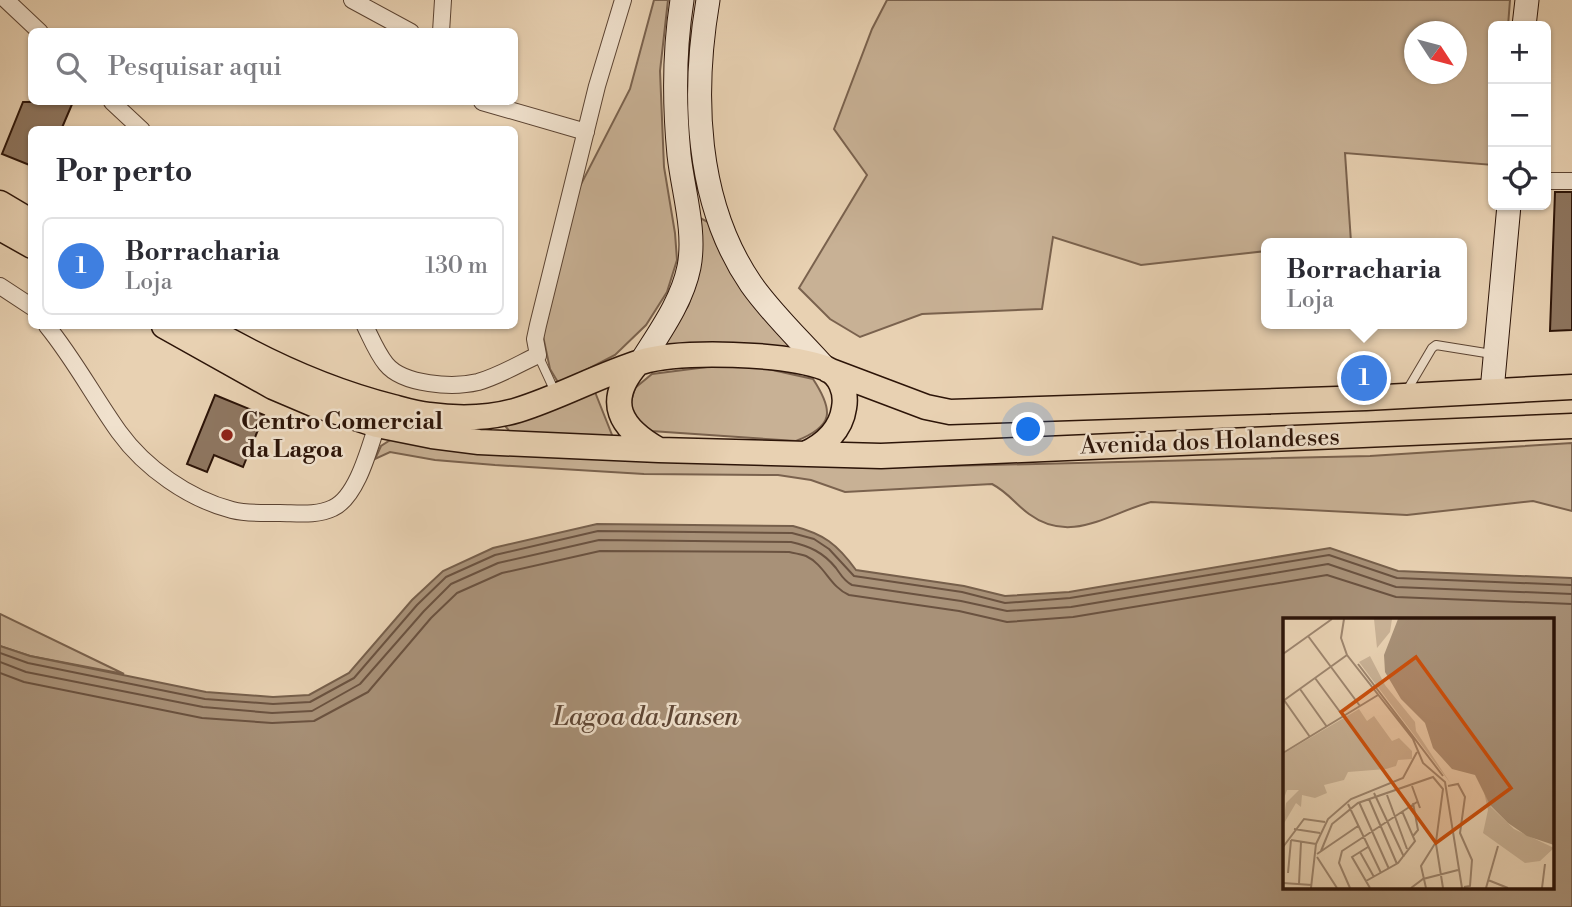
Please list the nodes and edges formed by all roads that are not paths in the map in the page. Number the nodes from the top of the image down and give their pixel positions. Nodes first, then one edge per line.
1 (352, 0) edge
2 (443, 0) edge
3 (623, 0) edge
4 (682, 0) edge
5 (708, 0) edge
6 (1527, 0) edge
7 (5, 1) edge
8 (1525, 21) edge
9 (35, 28) edge
10 (404, 28) edge
11 (441, 28) edge
12 (115, 105) edge
13 (492, 105) edge
14 (138, 126) edge
15 (586, 132) junction
16 (1551, 181) edge
17 (1572, 181) edge
18 (0, 203) edge
19 (1508, 210) edge
20 (28, 220) edge
21 (0, 228) edge
22 (28, 245) edge
23 (0, 286) edge
24 (28, 304) edge
25 (49, 329) edge
26 (169, 329) edge
27 (209, 329) edge
28 (367, 329) edge
29 (1495, 354) junction
30 (538, 355) junction
31 (639, 363) junction
32 (827, 369) junction
33 (1572, 387) edge
34 (1492, 391) junction
35 (1404, 394) junction
36 (556, 395) junction
37 (377, 425) junction
38 (1572, 426) edge
39 (1153, 443) junction
40 (659, 450) junction
41 (805, 454) junction

1 - 10 street
2 - 11 street
3 - 15 street
4 - 31 main road
5 - 32 main road
6 - 8 main road
7 - 9 street
12 - 14 street
13 - 15 street
15 - 30 street
16 - 17 street
18 - 20 main road
19 - 29 main road
21 - 22 main road
23 - 24 street
25 - 37 street
26 - 37 main road, Avenida dos Holandeses
27 - 36 main road, Avenida dos Holandeses
28 - 30 street
29 - 34 main road
29 - 35 lane
30 - 36 lane
31 - 32 main road, Avenida dos Holandeses
31 - 36 main road, Avenida dos Holandeses
31 - 40 main road
32 - 35 main road, Avenida dos Holandeses
32 - 41 main road
33 - 34 main road, Avenida dos Holandeses
34 - 35 main road, Avenida dos Holandeses
34 - 39 main road
37 - 40 main road, Avenida dos Holandeses
38 - 39 main road, Avenida dos Holandeses
39 - 41 main road, Avenida dos Holandeses
40 - 41 main road, Avenida dos Holandeses

